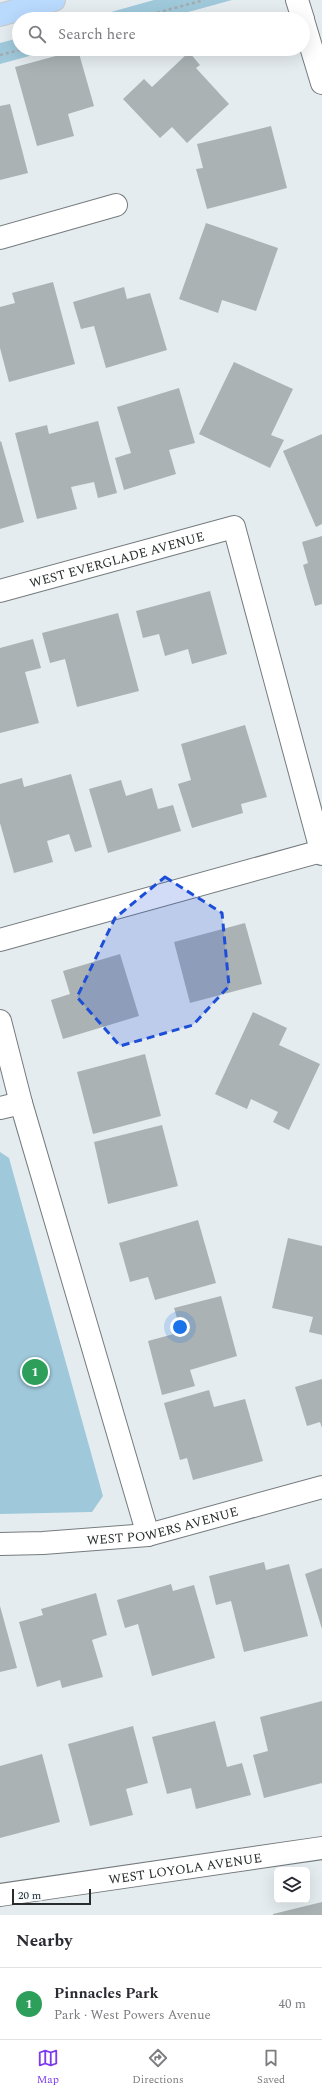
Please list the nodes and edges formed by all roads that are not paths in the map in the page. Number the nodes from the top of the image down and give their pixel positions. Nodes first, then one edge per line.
1 (54, 0) edge
2 (297, 0) edge
3 (301, 12) edge
4 (0, 15) edge
5 (310, 43) edge
6 (322, 83) edge
7 (116, 205) dead end
8 (0, 238) edge
9 (0, 591) edge
10 (321, 853) edge
11 (0, 940) edge
12 (0, 1021) edge
13 (21, 1103) junction
14 (0, 1108) edge
15 (322, 1487) edge
16 (148, 1535) junction
17 (0, 1544) edge
18 (322, 1848) edge
19 (0, 1895) edge

1 - 4 main road
2 - 3 street
5 - 6 street
7 - 8 street
9 - 10 street, WEST EVERGLADE AVENUE
10 - 11 street
12 - 13 street
13 - 14 street
13 - 16 street
15 - 16 street, WEST POWERS AVENUE
16 - 17 street, WEST POWERS AVENUE
18 - 19 street, WEST LOYOLA AVENUE

